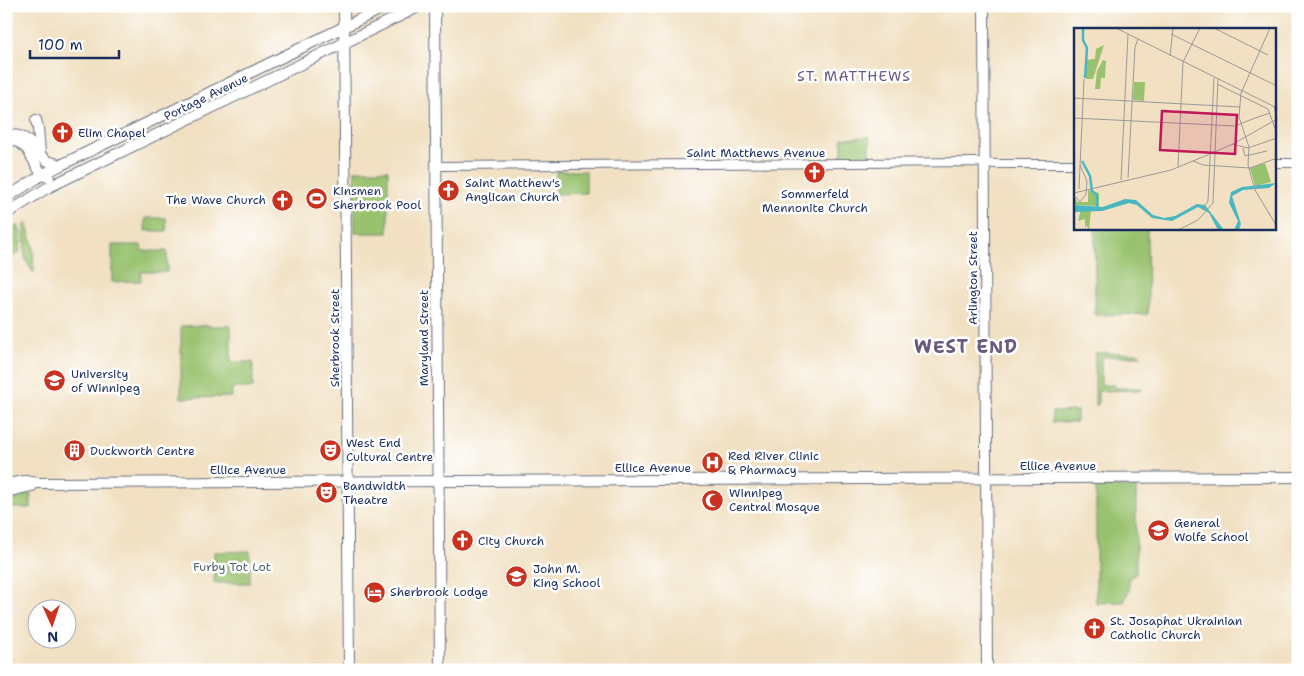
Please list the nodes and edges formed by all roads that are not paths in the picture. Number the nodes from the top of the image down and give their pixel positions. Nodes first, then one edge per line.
1 (344, 6) edge
2 (387, 6) edge
3 (420, 6) edge
4 (435, 6) edge
5 (984, 6) edge
6 (344, 27) junction
7 (345, 43) junction
8 (10, 135) edge
9 (40, 154) junction
10 (985, 163) junction
11 (1276, 163) edge
12 (1298, 163) edge
13 (1074, 164) edge
14 (61, 165) junction
15 (436, 166) junction
16 (42, 175) junction
17 (61, 181) junction
18 (6, 198) edge
19 (6, 214) edge
20 (1298, 477) edge
21 (986, 478) junction
22 (348, 482) junction
23 (438, 482) junction
24 (38, 483) junction
25 (6, 484) edge
26 (6, 492) edge
27 (349, 670) edge
28 (440, 670) edge
29 (987, 670) edge

1 - 6 main road, Sherbrook Street
2 - 6 main road, Portage Avenue
3 - 7 main road, Portage Avenue
4 - 15 main road, Maryland Street
5 - 10 main road, Arlington Street
6 - 7 main road, Sherbrook Street
6 - 14 main road, Portage Avenue
7 - 17 main road, Portage Avenue
7 - 22 main road, Sherbrook Street
8 - 9 main road
8 - 9 main road
8 - 16 main road
9 - 14 main road
10 - 13 street, Saint Matthews Avenue
10 - 15 street, Saint Matthews Avenue
10 - 21 main road, Arlington Street
11 - 12 street
14 - 16 main road, Portage Avenue
15 - 23 main road, Maryland Street
16 - 17 main road
16 - 18 main road, Portage Avenue
17 - 19 main road, Portage Avenue
20 - 21 main road, Ellice Avenue
21 - 23 main road, Ellice Avenue
21 - 29 main road, Arlington Street
22 - 23 main road, Ellice Avenue
22 - 24 main road, Ellice Avenue
22 - 27 main road, Sherbrook Street
23 - 28 main road, Maryland Street
24 - 25 main road, Ellice Avenue
24 - 26 main road, Ellice Avenue

